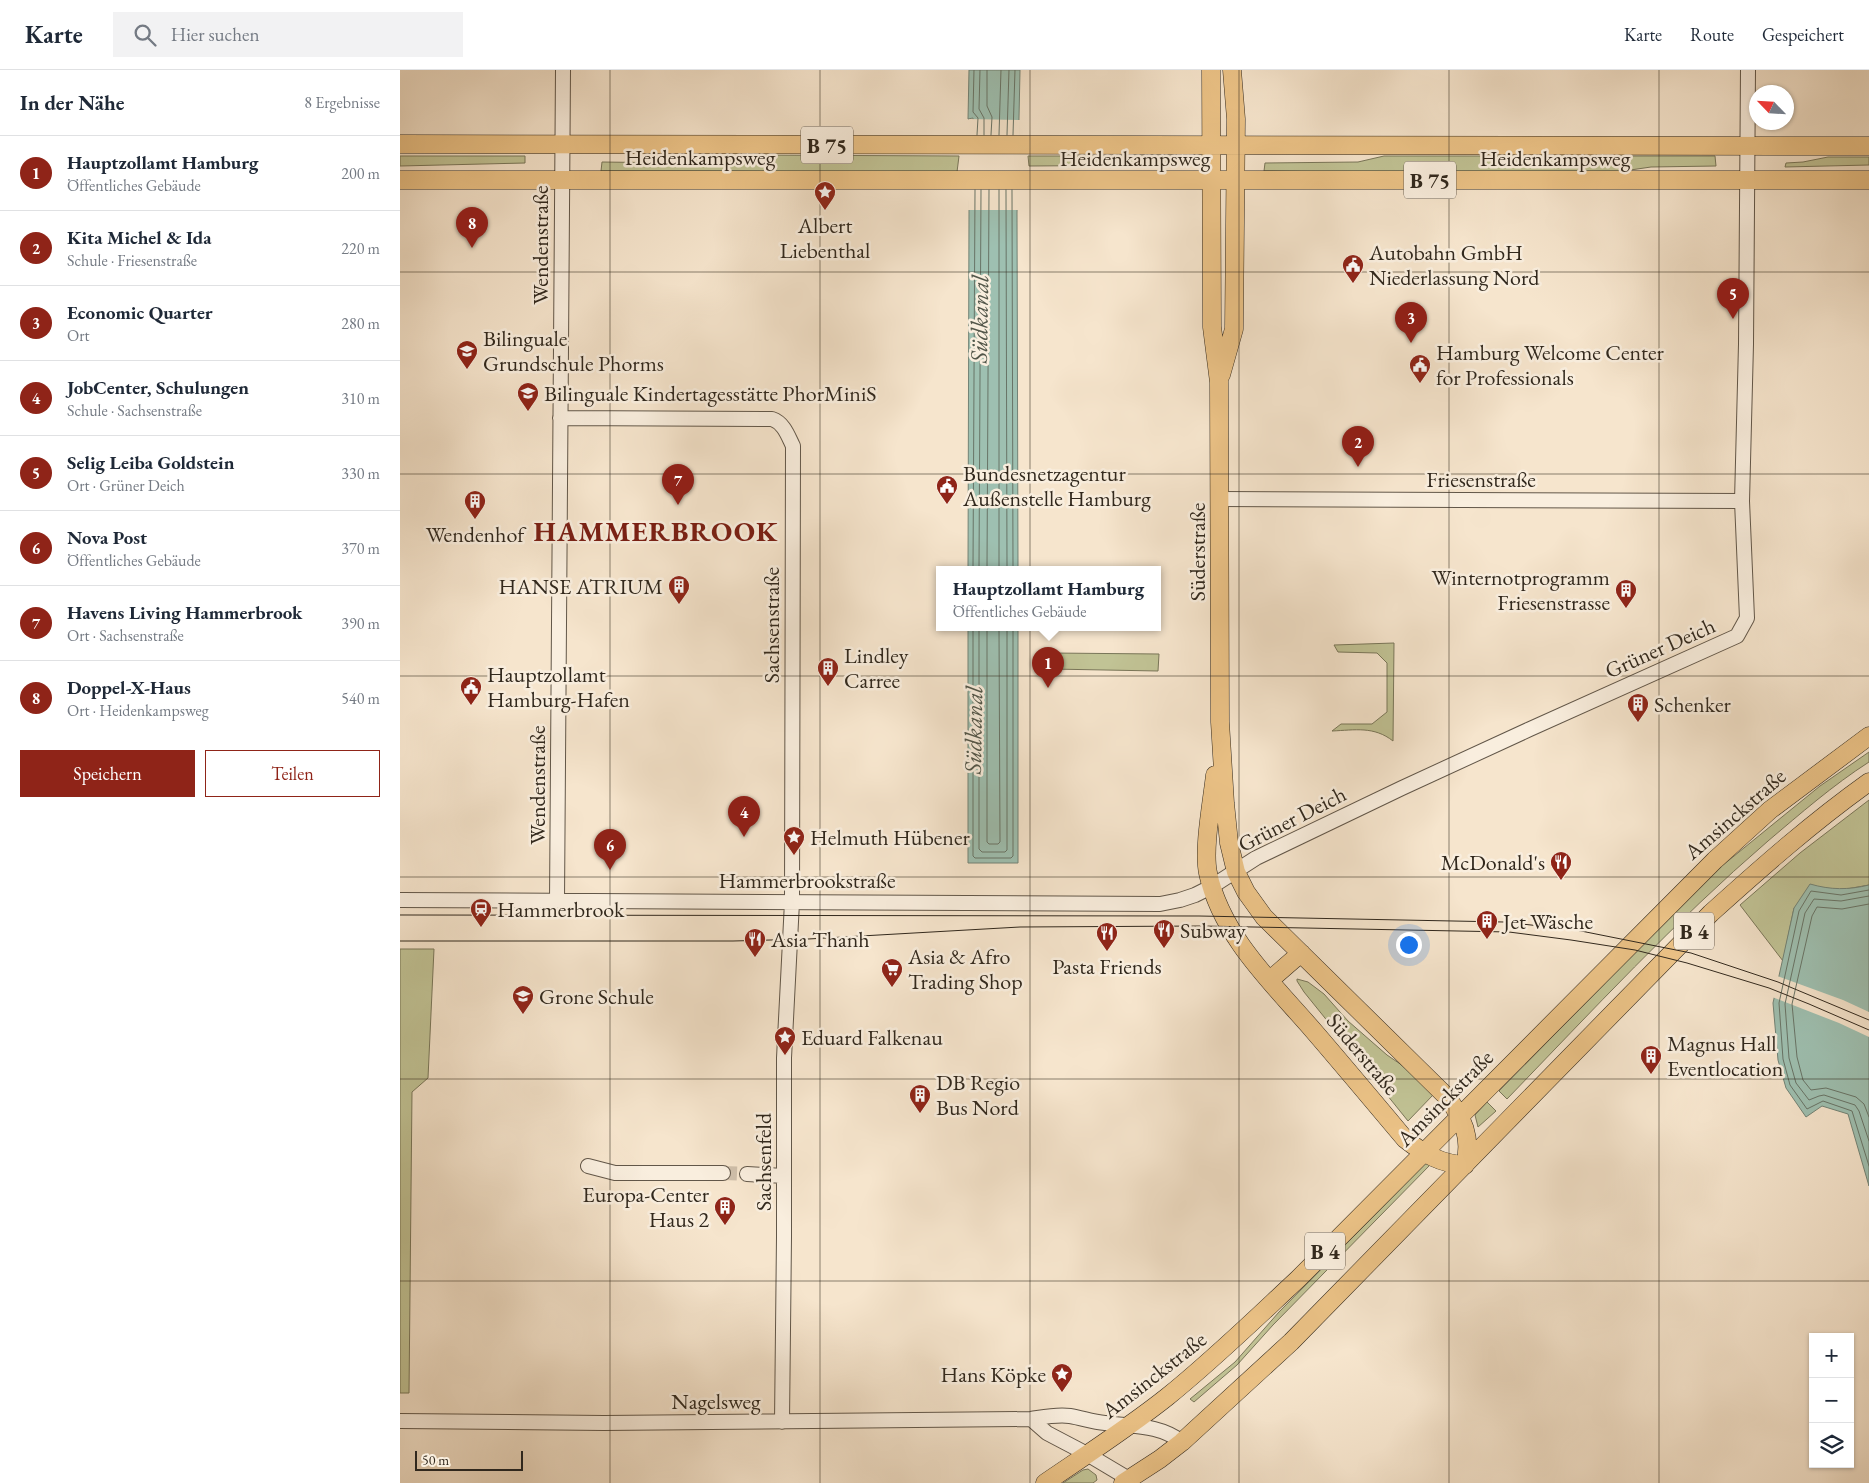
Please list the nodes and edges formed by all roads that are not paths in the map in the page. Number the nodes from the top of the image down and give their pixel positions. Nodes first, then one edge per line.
1 (563, 70) edge
2 (1211, 70) edge
3 (1232, 70) edge
4 (1748, 70) edge
5 (400, 144) edge
6 (562, 144) junction
7 (1211, 145) junction
8 (1236, 145) junction
9 (1747, 146) junction
10 (1869, 146) edge
11 (400, 180) edge
12 (562, 180) junction
13 (1212, 180) junction
14 (1236, 180) junction
15 (1747, 180) junction
16 (1869, 180) edge
17 (1219, 382) junction
18 (560, 418) junction
19 (1219, 499) junction
20 (1742, 501) junction
21 (1220, 722) junction
22 (1869, 736) edge
23 (1869, 782) edge
24 (1236, 872) junction
25 (1211, 887) junction
26 (400, 900) edge
27 (557, 900) junction
28 (792, 902) junction
29 (1301, 953) junction
30 (1270, 980) junction
31 (1460, 1115) junction
32 (1422, 1153) junction
33 (1465, 1165) junction
34 (588, 1166) dead end
35 (723, 1173) tunnel mouth
36 (747, 1174) tunnel mouth
37 (784, 1176) junction
38 (1031, 1419) junction
39 (400, 1421) edge
40 (782, 1422) junction
41 (1130, 1424) junction
42 (1182, 1442) junction
43 (1087, 1454) junction
44 (1126, 1481) edge
45 (1045, 1483) edge

1 - 6 street, Wendenstraße
2 - 7 main road, Süderstraße
3 - 8 main road, Süderstraße
4 - 9 street, Grüner Deich
5 - 6 main road, Heidenkampsweg / B 75
6 - 7 main road, Heidenkampsweg / B 75
6 - 12 street, Wendenstraße
7 - 8 main road, Heidenkampsweg / B 75
7 - 13 main road, Süderstraße
8 - 9 main road, Heidenkampsweg / B 75
8 - 14 main road, Süderstraße
9 - 10 main road, Heidenkampsweg / B 75
9 - 15 street, Grüner Deich
11 - 12 main road, Heidenkampsweg / B 75
12 - 13 main road, Heidenkampsweg / B 75
12 - 18 street, Wendenstraße
13 - 14 main road, Heidenkampsweg / B 75
13 - 17 main road, Süderstraße
14 - 15 main road, Heidenkampsweg / B 75
14 - 17 main road, Süderstraße
15 - 16 main road, Heidenkampsweg / B 75
15 - 20 street, Grüner Deich
17 - 19 main road, Süderstraße
18 - 27 street, Wendenstraße
18 - 28 street, Sachsenstraße
19 - 20 street, Friesenstraße
19 - 21 main road, Süderstraße
20 - 24 street, Grüner Deich
21 - 24 main road, Süderstraße
21 - 25 main road, Süderstraße
22 - 31 main road, Amsinckstraße / B 4
23 - 33 main road, B 4
24 - 25 street, Grüner Deich
24 - 29 main road, Süderstraße
25 - 28 street, Hammerbrookstraße
25 - 30 main road, Süderstraße
26 - 27 street, Hammerbrookstraße
27 - 28 street, Hammerbrookstraße
28 - 37 street, Sachsenfeld
29 - 30 main road
29 - 31 main road, Süderstraße
30 - 32 main road, Süderstraße
31 - 32 main road, Amsinckstraße / B 4
31 - 33 main road, Süderstraße
32 - 33 main road, Süderstraße
32 - 41 main road, Amsinckstraße / B 4
33 - 42 main road, B 4
34 - 35 street
36 - 37 street
37 - 40 street, Sachsenfeld
38 - 40 street, Nagelsweg
38 - 41 street, Nagelsweg
38 - 43 street
39 - 40 street, Nagelsweg
41 - 42 street, Nagelsweg
41 - 43 main road, Amsinckstraße / B 4
42 - 44 main road, B 4
43 - 44 street
43 - 45 main road, Amsinckstraße / B 4

